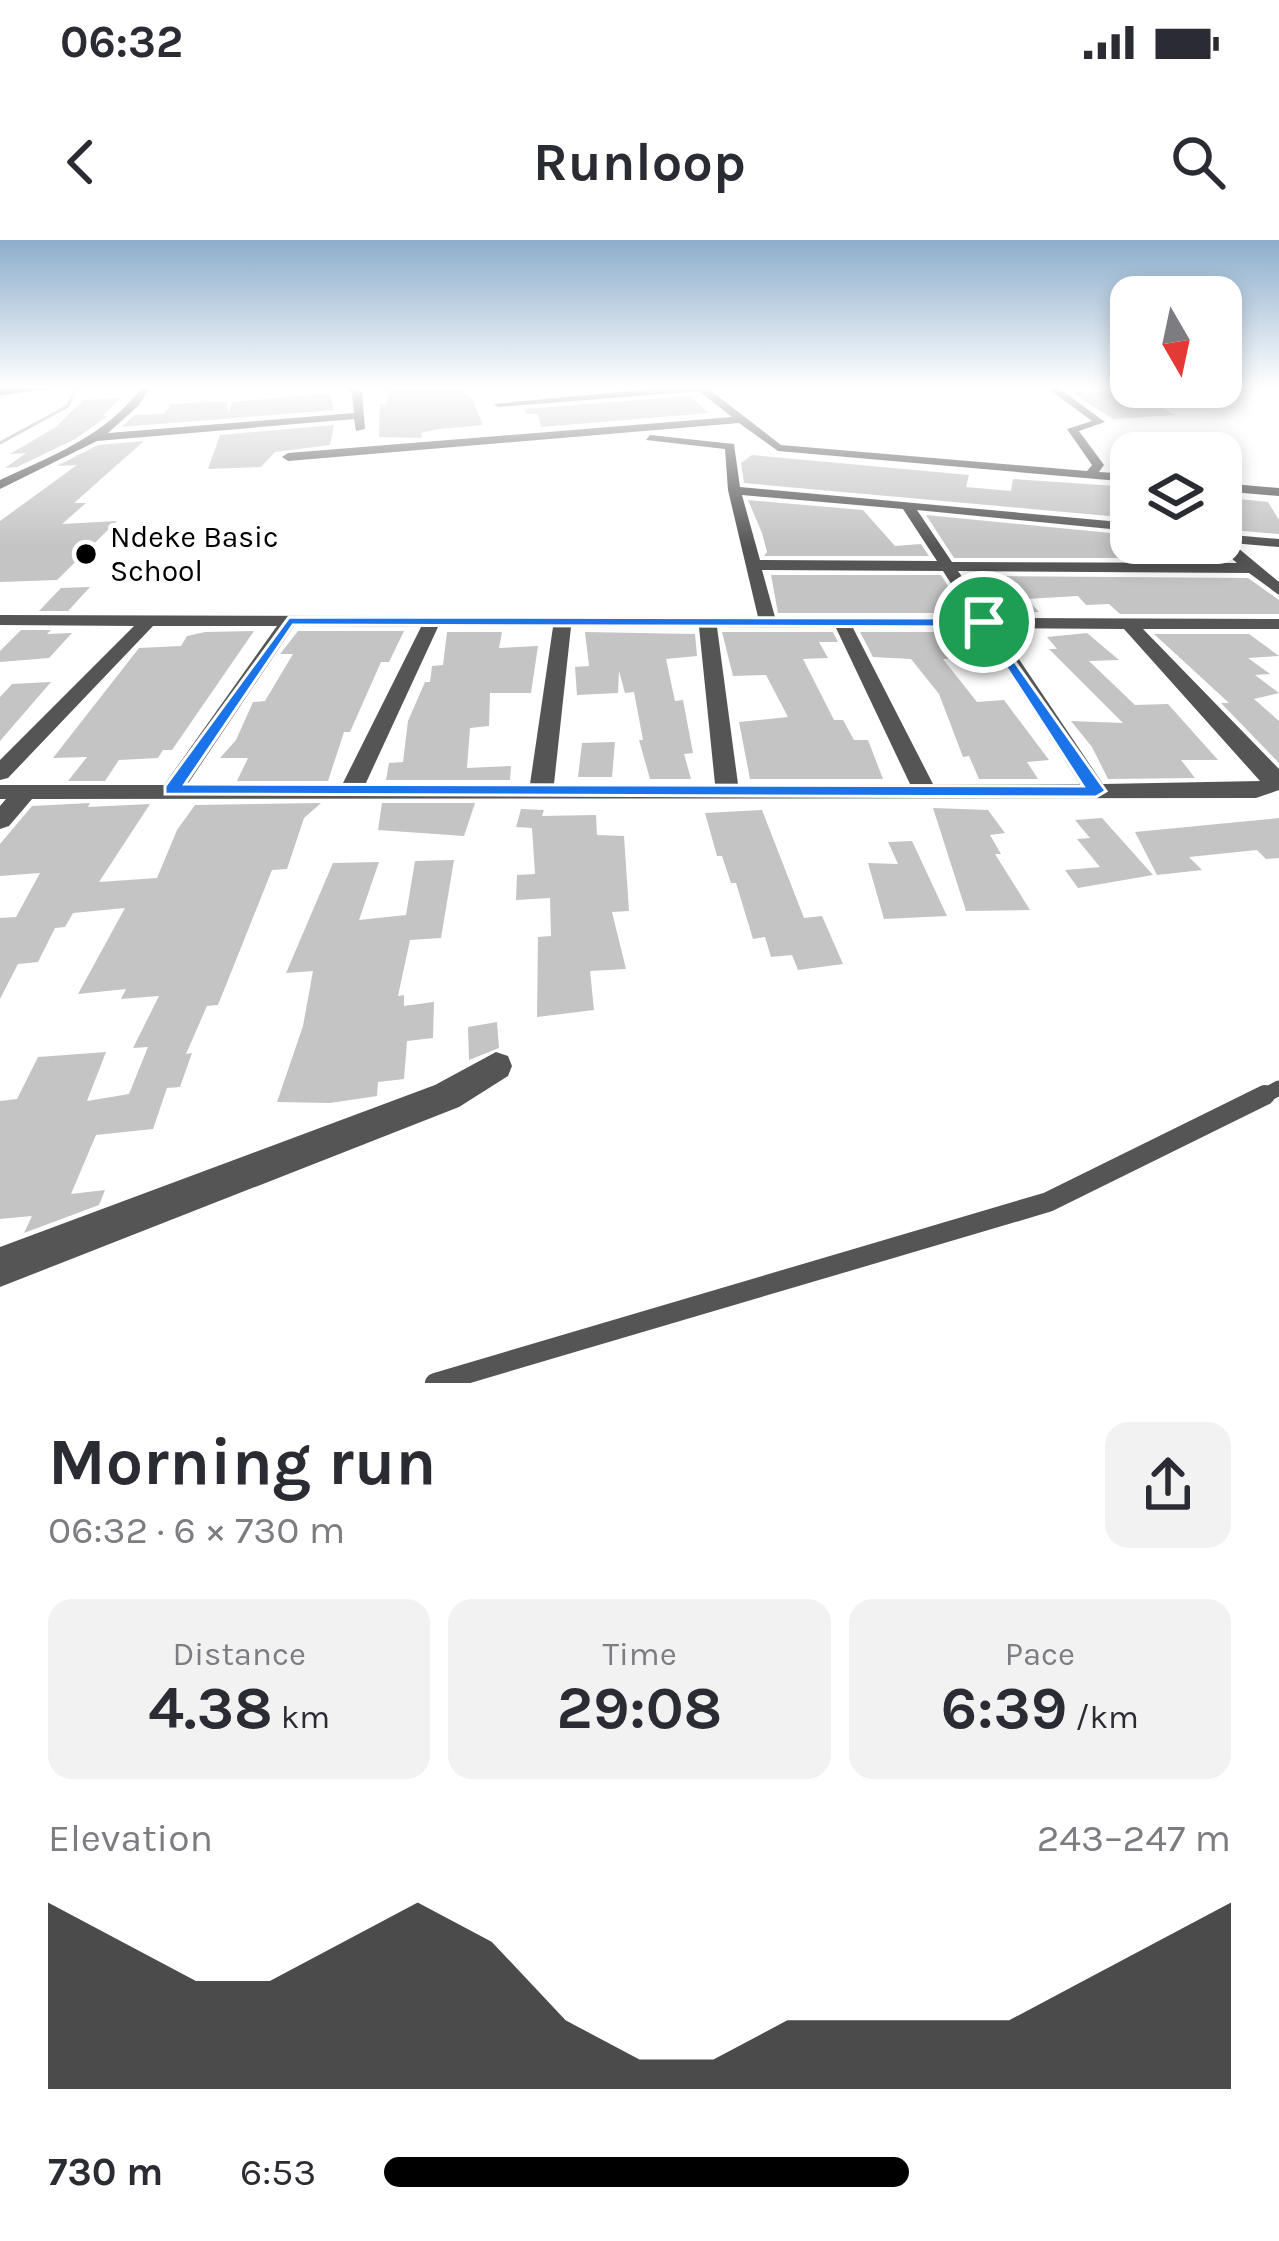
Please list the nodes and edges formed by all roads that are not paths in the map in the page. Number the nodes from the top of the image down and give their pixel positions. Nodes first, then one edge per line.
1 (87, 440) edge
2 (362, 440) edge
3 (437, 440) edge
4 (681, 440) edge
5 (769, 440) edge
6 (1080, 440) edge
7 (730, 446) junction
8 (778, 448) junction
9 (364, 449) junction
10 (875, 456) junction
11 (288, 457) dead end
12 (1090, 475) junction
13 (1110, 478) edge
14 (0, 485) edge
15 (1242, 489) edge
16 (734, 490) junction
17 (1279, 492) edge
18 (862, 500) junction
19 (907, 505) junction
20 (1110, 525) edge
21 (1242, 541) edge
22 (1279, 543) edge
23 (1242, 561) edge
24 (756, 566) junction
25 (947, 566) junction
26 (1249, 568) junction
27 (1279, 590) edge
28 (563, 620) junction
29 (707, 620) junction
30 (148, 621) junction
31 (289, 621) junction
32 (432, 621) junction
33 (768, 622) junction
34 (984, 622) junction
35 (842, 623) junction
36 (5, 624) edge
37 (1130, 624) junction
38 (1275, 627) edge
39 (0, 773) edge
40 (1275, 776) edge
41 (172, 790) junction
42 (350, 790) junction
43 (727, 790) junction
44 (925, 791) junction
45 (1096, 791) junction
46 (13, 792) edge
47 (541, 792) junction
48 (0, 821) edge
49 (496, 1066) dead end
50 (1279, 1088) edge
51 (0, 1267) edge
52 (435, 1383) edge

1 - 14 street
2 - 9 street
3 - 9 street
4 - 7 street
5 - 8 street
6 - 12 street
7 - 8 street
7 - 16 street
8 - 10 street
9 - 11 street
10 - 12 street
10 - 18 street
12 - 13 street
15 - 17 street
16 - 18 street
16 - 24 street
18 - 19 street
19 - 20 street
19 - 25 street
21 - 22 street
23 - 26 street
24 - 25 street
24 - 33 street
25 - 26 street
25 - 34 street
26 - 27 street
28 - 29 street
28 - 32 street
28 - 47 street
29 - 33 street
29 - 43 street
30 - 31 street
30 - 36 street
30 - 39 street
31 - 32 street
31 - 41 street
32 - 42 street
33 - 35 street
34 - 35 street
34 - 37 street
34 - 45 street
35 - 44 street
37 - 38 street
37 - 40 street
40 - 45 street
41 - 42 street
41 - 46 street
42 - 47 street
43 - 44 street
43 - 47 street
44 - 45 street
46 - 48 street
49 - 51 street
50 - 52 lane

